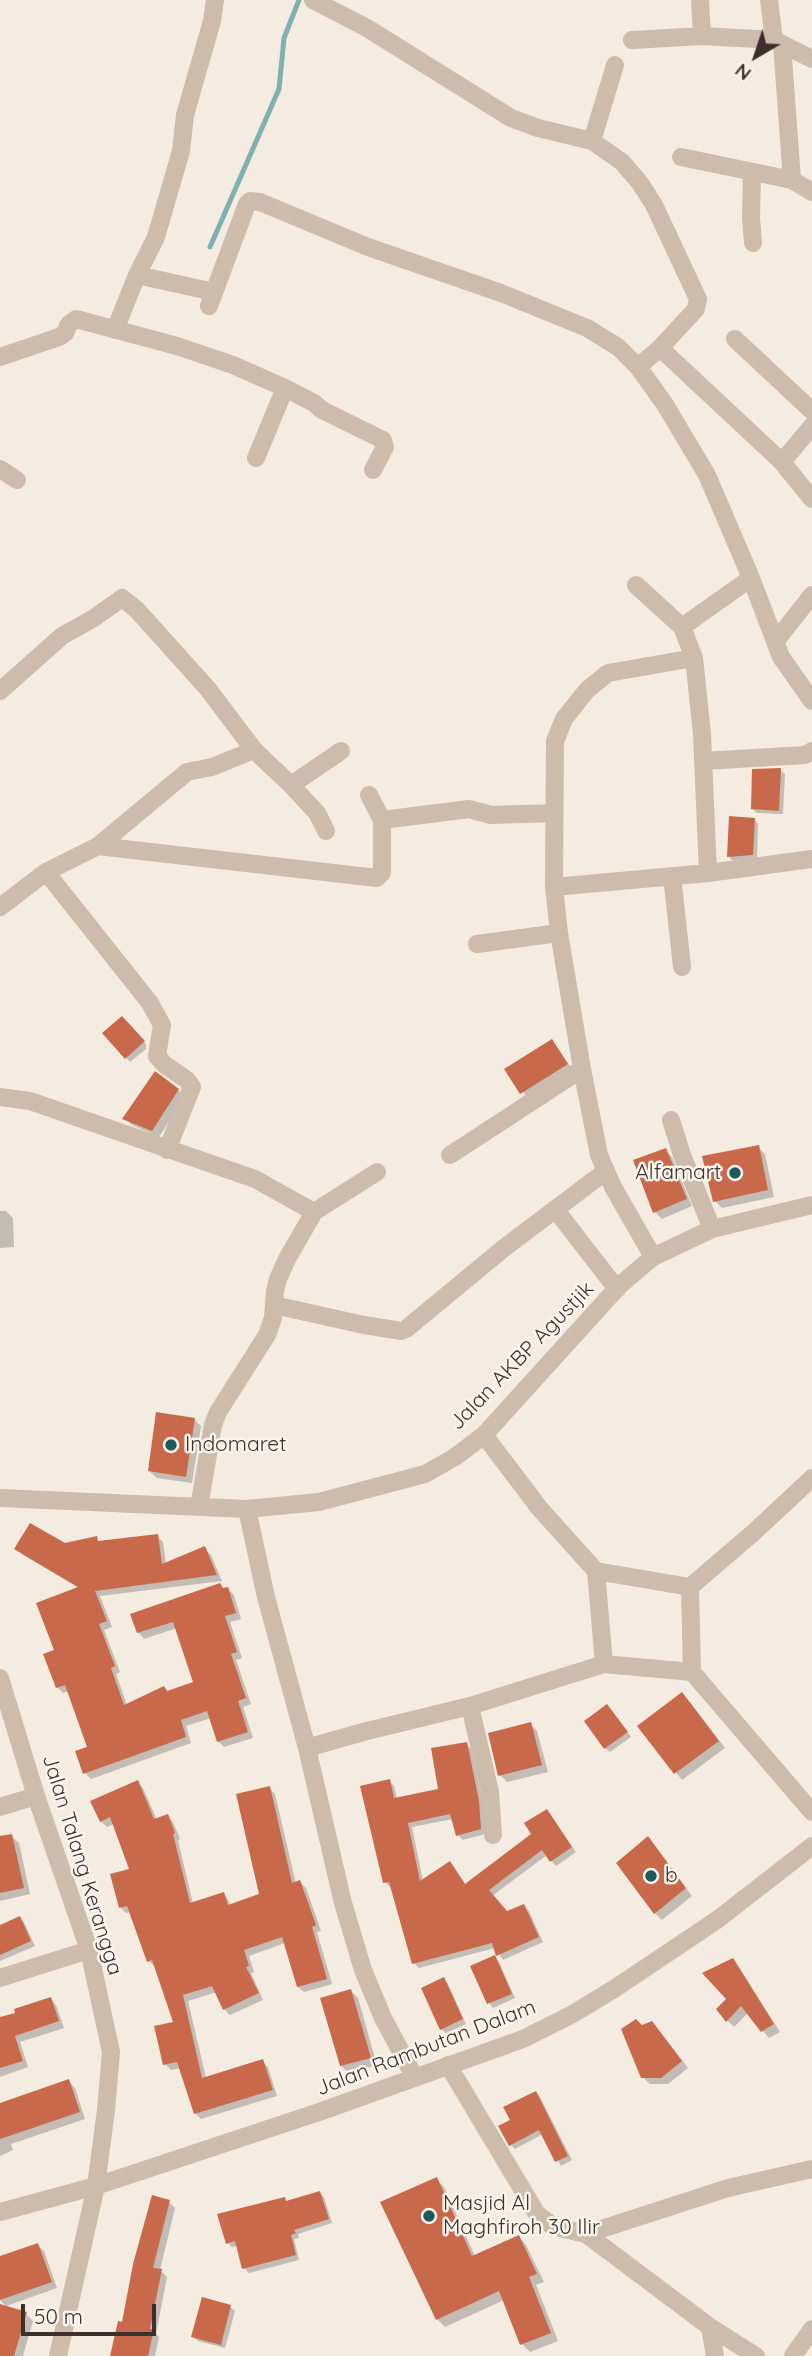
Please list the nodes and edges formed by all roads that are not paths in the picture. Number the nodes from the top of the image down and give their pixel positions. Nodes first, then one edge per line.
1 (215, 0) edge
2 (313, 0) edge
3 (700, 0) edge
4 (769, 0) edge
5 (702, 36) junction
6 (632, 40) dead end
7 (778, 42) junction
8 (812, 59) edge
9 (615, 65) dead end
10 (592, 141) junction
11 (681, 157) dead end
12 (751, 172) junction
13 (792, 180) junction
14 (812, 192) edge
15 (753, 243) dead end
16 (137, 275) junction
17 (115, 330) junction
18 (734, 339) dead end
19 (660, 348) junction
20 (0, 357) edge
21 (638, 367) junction
22 (285, 388) junction
23 (812, 411) edge
24 (812, 426) edge
25 (256, 457) dead end
26 (782, 463) junction
27 (0, 469) edge
28 (373, 470) dead end
29 (17, 480) dead end
30 (812, 499) edge
31 (751, 578) junction
32 (636, 585) dead end
33 (812, 595) edge
34 (681, 627) junction
35 (775, 642) junction
36 (694, 658) junction
37 (0, 691) edge
38 (812, 701) edge
39 (254, 750) junction
40 (341, 751) dead end
41 (812, 751) edge
42 (703, 761) junction
43 (291, 785) junction
44 (369, 795) dead end
45 (554, 813) junction
46 (382, 820) junction
47 (327, 831) dead end
48 (98, 846) junction
49 (812, 859) edge
50 (46, 872) junction
51 (708, 873) junction
52 (672, 876) junction
53 (554, 887) junction
54 (0, 907) edge
55 (558, 933) junction
56 (477, 944) dead end
57 (682, 967) dead end
58 (582, 1069) junction
59 (0, 1097) edge
60 (671, 1120) dead end
61 (167, 1150) junction
62 (450, 1155) dead end
63 (606, 1171) junction
64 (377, 1172) dead end
65 (812, 1205) edge
66 (555, 1209) junction
67 (314, 1212) junction
68 (712, 1229) junction
69 (653, 1257) junction
70 (617, 1289) junction
71 (274, 1305) junction
72 (484, 1435) junction
73 (812, 1478) edge
74 (0, 1499) edge
75 (199, 1507) junction
76 (247, 1509) junction
77 (596, 1571) junction
78 (690, 1587) junction
79 (604, 1664) junction
80 (692, 1672) junction
81 (0, 1678) edge
82 (470, 1706) junction
83 (307, 1748) junction
84 (36, 1796) junction
85 (0, 1807) edge
86 (812, 1812) edge
87 (493, 1835) dead end
88 (812, 1846) edge
89 (89, 1950) junction
90 (0, 1978) edge
91 (448, 2065) junction
92 (415, 2078) junction
93 (812, 2169) edge
94 (96, 2186) junction
95 (0, 2212) edge
96 (586, 2234) junction
97 (710, 2327) junction
98 (812, 2329) edge
99 (58, 2356) edge
100 (715, 2356) edge
101 (756, 2356) edge
102 (793, 2356) edge

1 - 16 street
2 - 10 street
3 - 5 street
4 - 7 street
5 - 6 street
5 - 7 street
7 - 8 street
7 - 13 street
9 - 10 street
10 - 19 street
11 - 12 street
12 - 13 street
12 - 15 street
13 - 14 street
16 - 17 street
16 - 21 street
17 - 20 street
17 - 22 street
18 - 23 street
19 - 21 street
19 - 26 street
21 - 31 street
22 - 25 street
22 - 28 street
24 - 26 street
26 - 30 street
27 - 29 street
31 - 34 street
31 - 35 street
32 - 34 street
33 - 35 street
34 - 36 street
35 - 38 street
36 - 42 street
36 - 45 street
37 - 39 street
39 - 43 street
39 - 48 street
40 - 43 street
41 - 42 street
42 - 51 street
43 - 47 street
44 - 46 street
45 - 46 street
45 - 53 street
46 - 48 street
48 - 50 street
49 - 51 street
50 - 54 street
50 - 61 street
51 - 52 street
52 - 53 street
52 - 57 street
53 - 55 street
55 - 56 street
55 - 58 street
58 - 62 street
58 - 63 street
59 - 61 street
60 - 68 street
61 - 67 street
63 - 66 street
63 - 69 street
64 - 67 street
65 - 68 street, Jalan AKBP Agustjik
66 - 70 street
66 - 71 street
67 - 71 street
68 - 69 street, Jalan AKBP Agustjik
69 - 70 street, Jalan AKBP Agustjik
70 - 72 street, Jalan AKBP Agustjik
71 - 75 street
72 - 76 street, Jalan AKBP Agustjik
72 - 77 street
73 - 78 street
74 - 75 street, Jalan AKBP Agustjik
75 - 76 street, Jalan AKBP Agustjik
76 - 83 street
77 - 78 street
77 - 79 street
78 - 80 street
79 - 80 street
79 - 82 street
80 - 86 street
81 - 84 street, Jalan Talang Kerangga
82 - 83 street
82 - 87 street
83 - 92 street
84 - 85 street
84 - 89 street, Jalan Talang Kerangga
88 - 91 street, Jalan Rambutan Dalam
89 - 90 street
89 - 94 street, Jalan Talang Kerangga
91 - 92 street, Jalan Rambutan Dalam
91 - 96 street
92 - 94 street, Jalan Rambutan Dalam
93 - 96 street
94 - 95 street, Jalan Rambutan Dalam
94 - 99 street, Jalan Talang Kerangga
96 - 97 street
97 - 100 street
97 - 101 street
98 - 102 street

